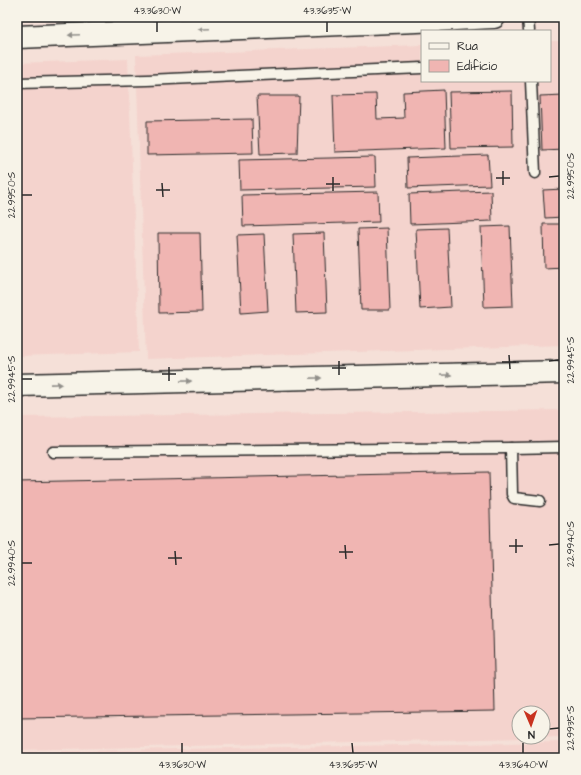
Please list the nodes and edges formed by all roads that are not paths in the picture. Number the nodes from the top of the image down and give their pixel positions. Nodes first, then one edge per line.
1 (494, 17) edge
2 (528, 17) edge
3 (417, 19) edge
4 (263, 22) edge
5 (233, 23) edge
6 (529, 30) edge
7 (17, 37) edge
8 (421, 68) edge
9 (531, 82) edge
10 (17, 83) edge
11 (535, 173) dead end
12 (564, 372) edge
13 (17, 385) edge
14 (564, 447) edge
15 (511, 448) junction
16 (53, 452) dead end
17 (540, 501) dead end

1 - 3 street
2 - 6 lane
3 - 4 street
4 - 5 street
5 -> 7 street
8 - 10 lane
9 - 11 lane
13 -> 12 street
14 - 15 lane
15 - 16 lane
15 - 17 lane

